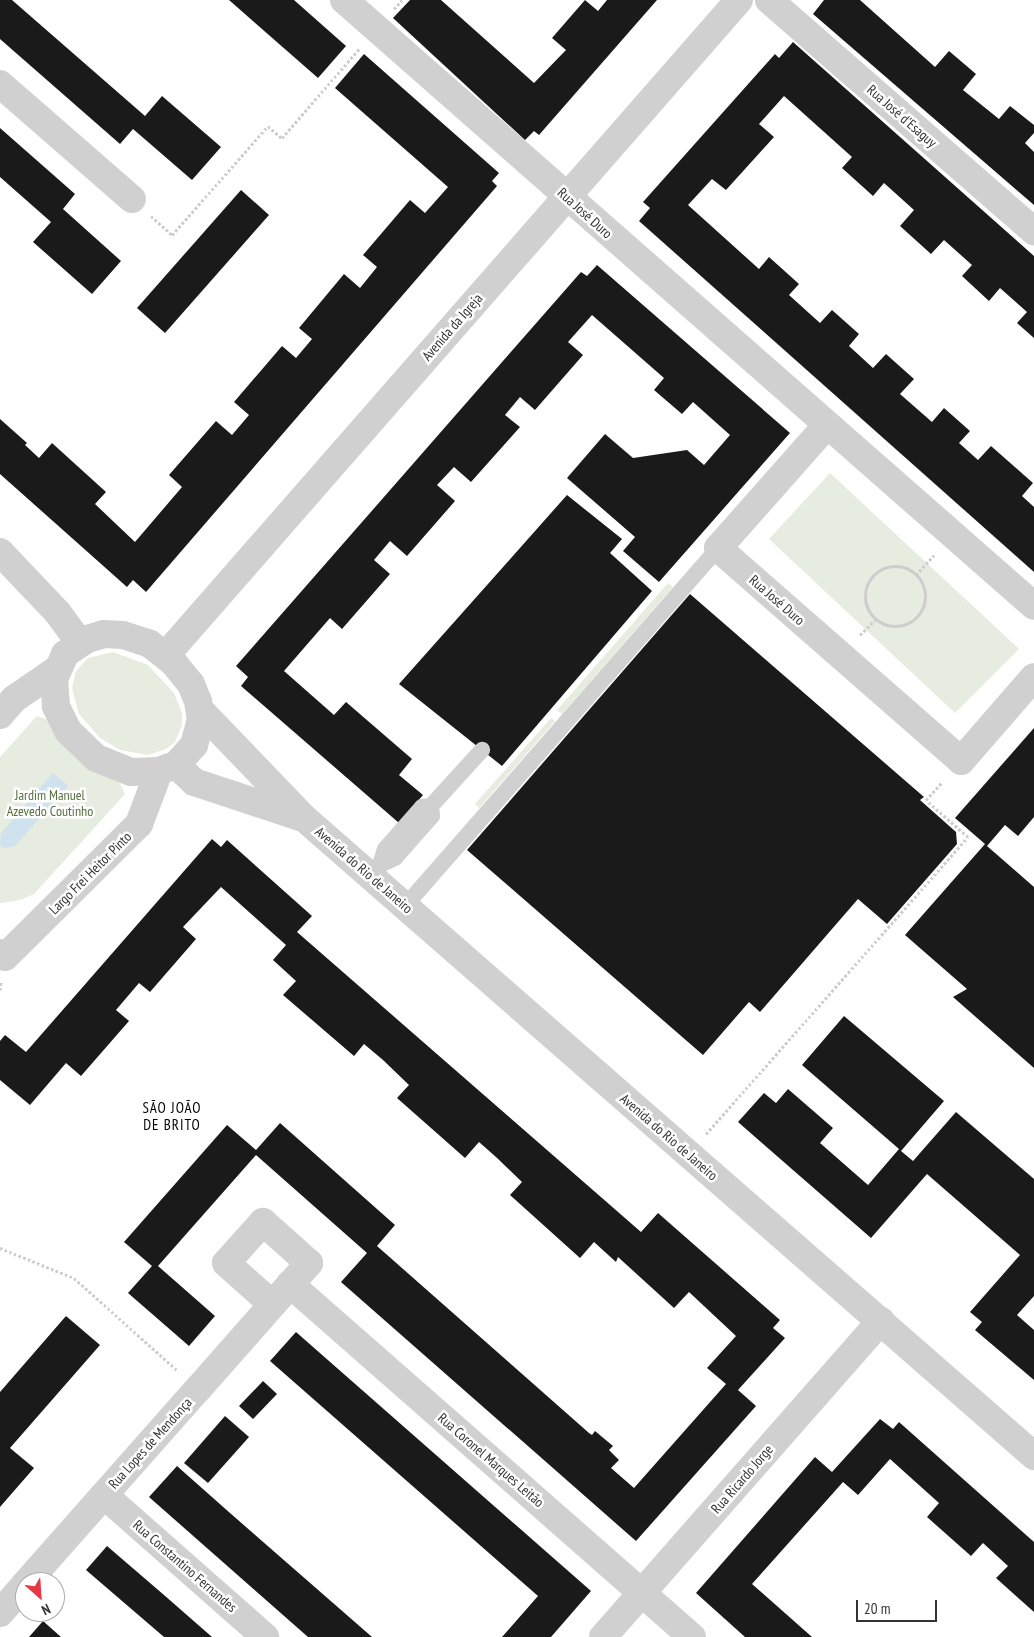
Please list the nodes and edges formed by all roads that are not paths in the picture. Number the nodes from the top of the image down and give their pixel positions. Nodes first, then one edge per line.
1 (344, 0) edge
2 (739, 0) edge
3 (769, 0) edge
4 (0, 84) edge
5 (568, 197) junction
6 (132, 199) dead end
7 (1034, 231) edge
8 (827, 425) junction
9 (718, 548) junction
10 (0, 552) edge
11 (1034, 606) edge
12 (79, 642) junction
13 (166, 655) junction
14 (56, 670) junction
15 (1034, 677) edge
16 (200, 710) junction
17 (0, 715) edge
18 (482, 750) dead end
19 (167, 768) junction
20 (304, 818) junction
21 (375, 871) junction
22 (405, 906) junction
23 (0, 953) edge
24 (281, 1294) joint
25 (881, 1321) junction
26 (1034, 1456) edge
27 (104, 1495) junction
28 (36, 1572) edge
29 (642, 1593) junction
30 (15, 1596) edge
31 (0, 1613) edge
32 (266, 1637) edge
33 (603, 1637) edge
34 (692, 1637) edge

1 - 5 street, Rua José Duro
2 - 5 street, Avenida da Igreja
3 - 7 street, Rua José d'Esaguy
4 - 6 street
5 - 8 street, Rua José Duro
5 - 13 street, Avenida da Igreja
8 - 9 street
8 - 11 street, Rua José Duro
9 - 15 street, Rua José Duro
9 - 22 lane
10 - 12 street
12 - 13 street, Largo Frei Heitor Pinto
12 - 14 street
13 - 16 street, Largo Frei Heitor Pinto
14 - 17 street
14 - 19 street
16 - 19 street, Largo Frei Heitor Pinto
16 - 20 street, Avenida do Rio de Janeiro
18 - 21 lane
19 - 20 street, Avenida do Rio de Janeiro
19 - 23 street, Largo Frei Heitor Pinto
20 - 21 street, Avenida do Rio de Janeiro
21 - 22 street, Avenida do Rio de Janeiro
22 - 25 street, Avenida do Rio de Janeiro
24 - 27 street, Rua Lopes de Mendonça
24 - 29 street, Rua Coronel Marques Leitão
25 - 26 street, Avenida do Rio de Janeiro
25 - 29 street, Rua Ricardo Jorge
27 - 28 street, Rua Lopes de Mendonça
27 - 32 street, Rua Constantino Fernandes
29 - 33 street, Rua Ricardo Jorge
29 - 34 street, Rua Coronel Marques Leitão
30 - 31 street, Rua Lopes de Mendonça

